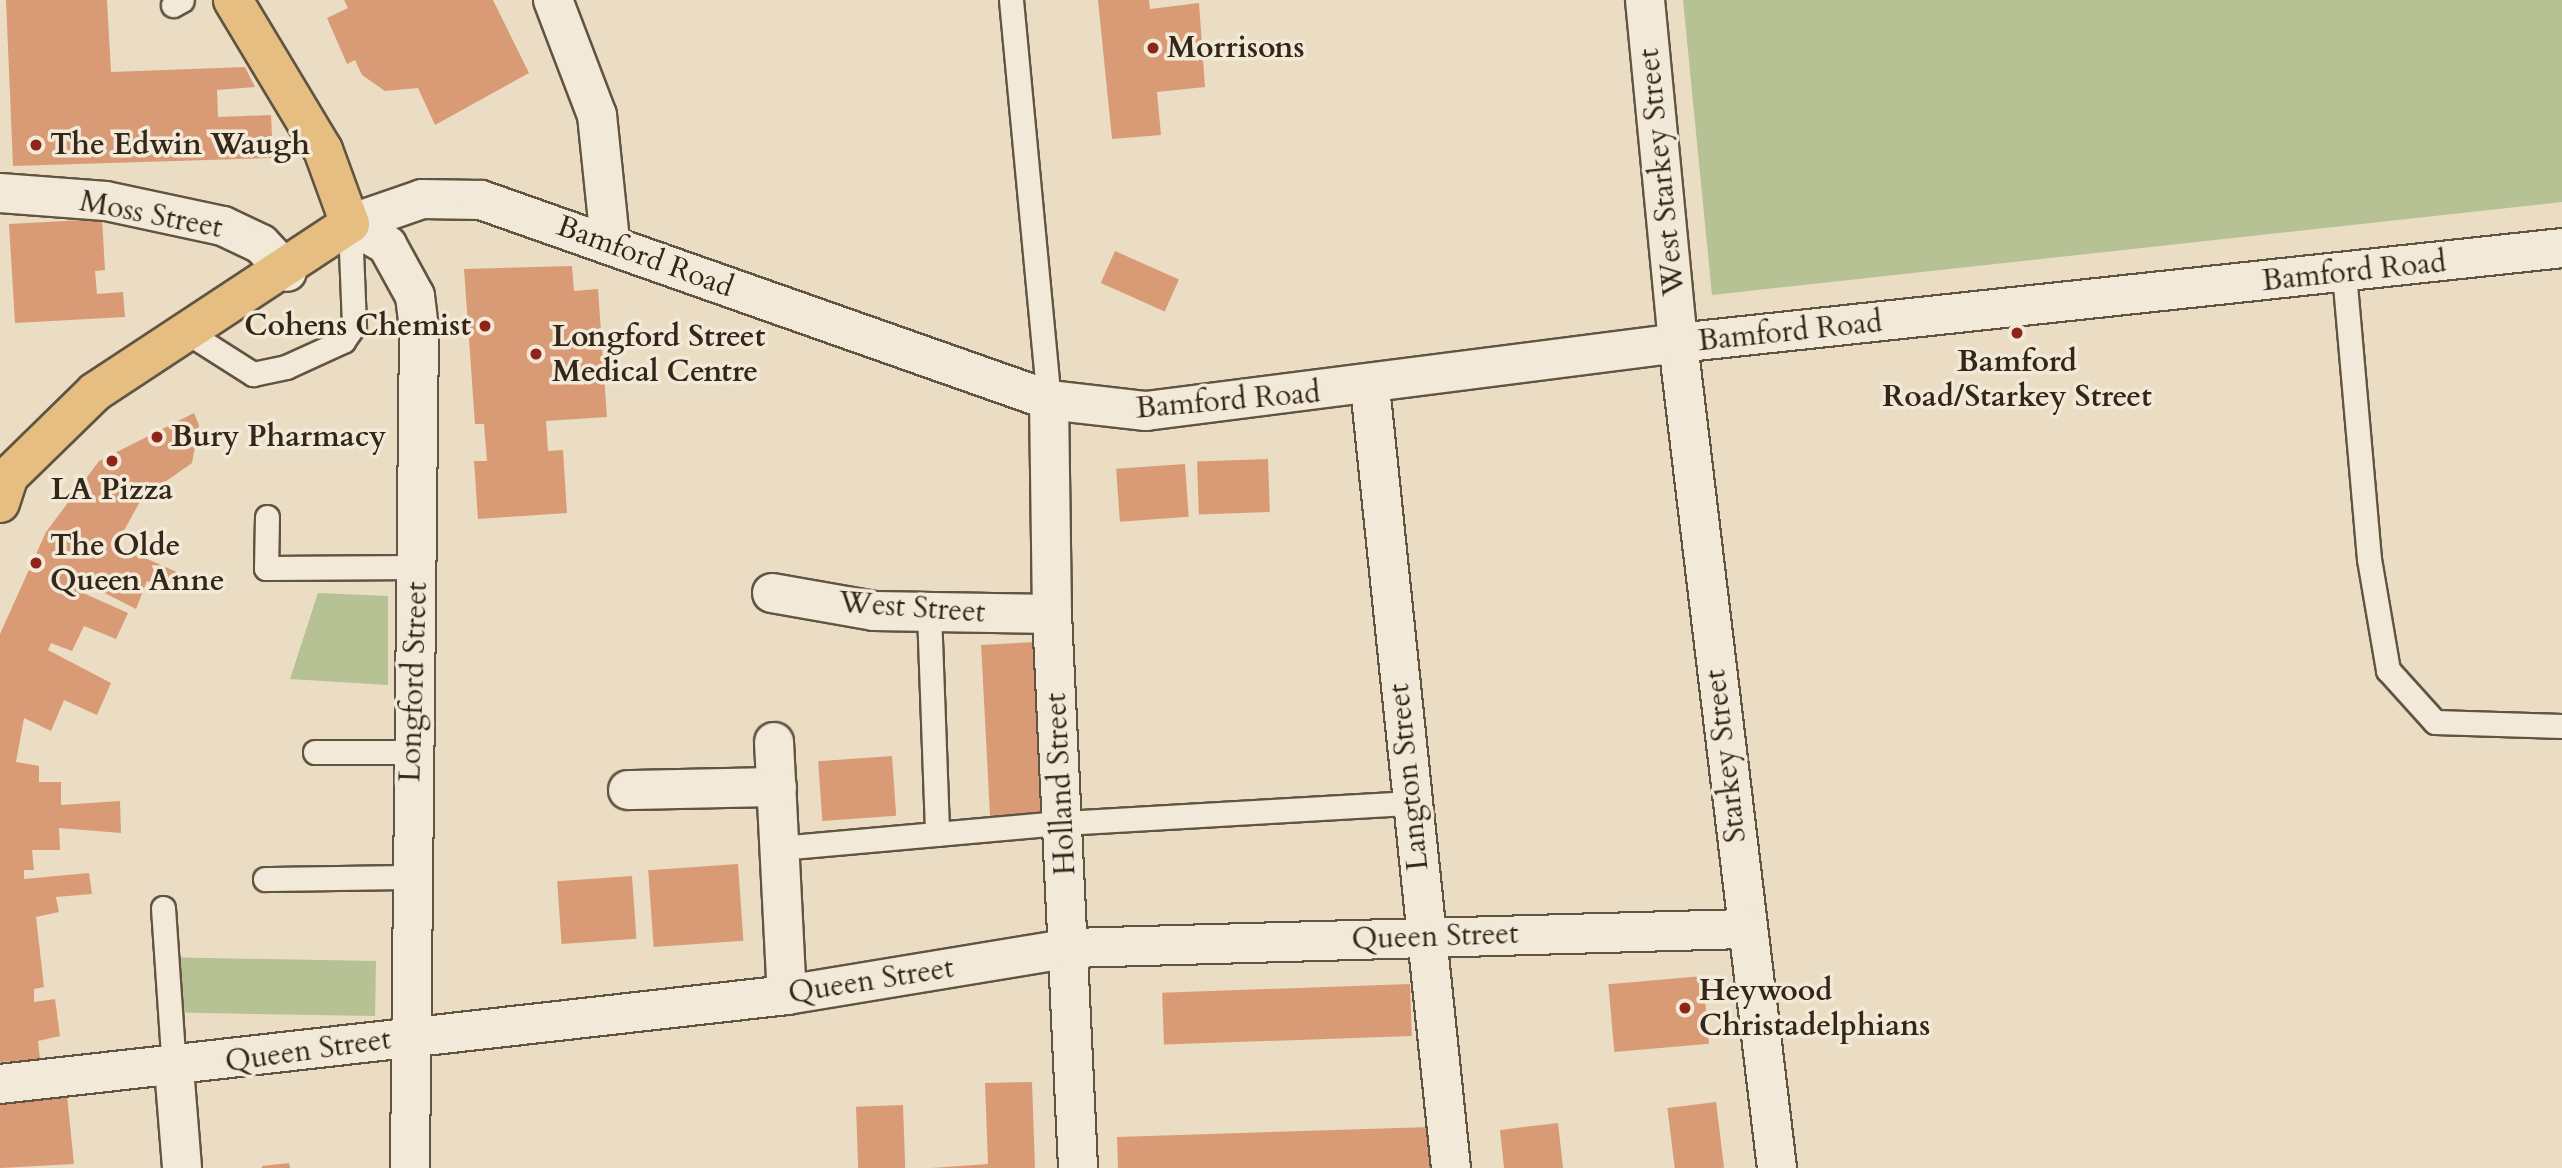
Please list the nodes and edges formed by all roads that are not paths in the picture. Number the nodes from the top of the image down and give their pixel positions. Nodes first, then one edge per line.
1 (233, 0) edge
2 (553, 0) edge
3 (1011, 0) edge
4 (1645, 0) edge
5 (0, 193) edge
6 (350, 224) junction
7 (610, 241) junction
8 (2562, 248) edge
9 (286, 272) junction
10 (2344, 273) junction
11 (190, 334) junction
12 (1678, 344) junction
13 (1370, 387) junction
14 (1049, 400) junction
15 (2, 475) edge
16 (267, 517) dead end
17 (419, 549) junction
18 (772, 593) dead end
19 (929, 612) junction
20 (1052, 614) junction
21 (2562, 726) edge
22 (774, 742) dead end
23 (315, 752) dead end
24 (412, 752) junction
25 (776, 787) junction
26 (628, 790) dead end
27 (1412, 803) junction
28 (1062, 822) junction
29 (937, 834) junction
30 (780, 848) junction
31 (411, 877) junction
32 (265, 880) dead end
33 (163, 908) dead end
34 (1745, 929) junction
35 (1426, 937) junction
36 (1072, 948) junction
37 (787, 995) junction
38 (411, 1037) junction
39 (174, 1068) junction
40 (0, 1084) edge
41 (182, 1168) edge
42 (410, 1168) edge
43 (1078, 1168) edge
44 (1451, 1168) edge
45 (1777, 1168) edge

1 - 6 highway
2 - 7 street
3 - 14 lane
4 - 12 street, West Starkey Street
5 - 9 street, Moss Street
6 - 7 street, Bamford Road
6 - 9 highway, Bamford Road
6 - 11 lane
6 - 17 street, Longford Street
7 - 14 street, Bamford Road
8 - 10 street, Bamford Road
9 - 11 highway, Bamford Road
10 - 12 street, Bamford Road
10 - 21 lane
11 - 15 highway, Bamford Road
12 - 13 street, Bamford Road
12 - 34 street, Starkey Street
13 - 14 street, Bamford Road
13 - 27 street, Langton Street
14 - 20 street, Holland Street
16 - 17 lane
17 - 24 street, Longford Street
18 - 19 street, West Street
19 - 20 street, West Street
19 - 29 lane
20 - 28 street, Holland Street
22 - 25 street
23 - 24 lane
24 - 31 street, Longford Street
25 - 26 street
25 - 30 street
27 - 28 lane
27 - 35 street, Langton Street
28 - 29 lane
28 - 36 street, Holland Street
29 - 30 lane
30 - 37 street
31 - 32 lane
31 - 38 street, Longford Street
33 - 39 lane
34 - 35 street, Queen Street
34 - 45 street, Starkey Street
35 - 36 street, Queen Street
35 - 44 street, Langton Street
36 - 37 street, Queen Street
36 - 43 street, Holland Street
37 - 38 street, Queen Street
38 - 39 street, Queen Street
38 - 42 street, Longford Street
39 - 40 street, Queen Street
39 - 41 street

